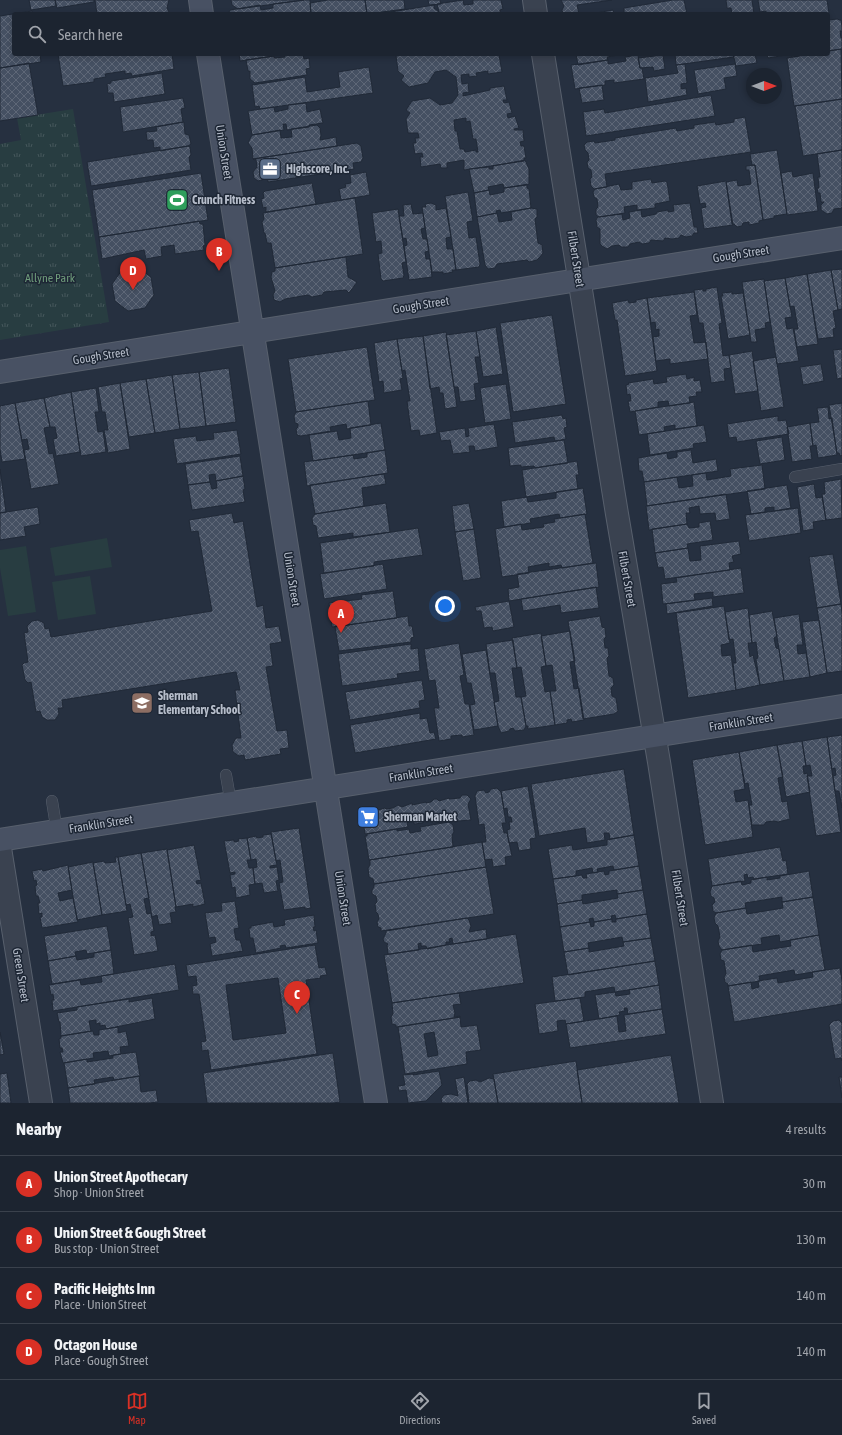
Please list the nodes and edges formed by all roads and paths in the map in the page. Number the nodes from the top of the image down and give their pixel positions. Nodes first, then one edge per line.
1 (200, 0) edge
2 (534, 0) edge
3 (202, 12) edge
4 (536, 12) edge
5 (208, 56) edge
6 (543, 56) edge
7 (842, 238) edge
8 (579, 280) junction
9 (252, 332) junction
10 (0, 372) edge
11 (842, 469) edge
12 (795, 477) dead end
13 (842, 706) edge
14 (654, 736) junction
15 (226, 775) dead end
16 (326, 788) junction
17 (52, 801) dead end
18 (231, 804) junction
19 (57, 832) junction
20 (0, 840) edge
21 (0, 848) edge
22 (41, 1103) edge
23 (376, 1103) edge
24 (712, 1103) edge

1 - 3 street
2 - 4 street
5 - 9 street, Union Street
6 - 8 street, Filbert Street
7 - 8 street, Gough Street
8 - 9 street, Gough Street
8 - 14 street, Filbert Street
9 - 10 street, Gough Street
9 - 16 street, Union Street
11 - 12 lane
13 - 14 street, Franklin Street
14 - 16 street, Franklin Street
14 - 24 street, Filbert Street
15 - 18 lane
16 - 18 street, Franklin Street
16 - 23 street, Union Street
17 - 19 lane
18 - 19 street, Franklin Street
19 - 20 street, Franklin Street
21 - 22 street, Green Street

